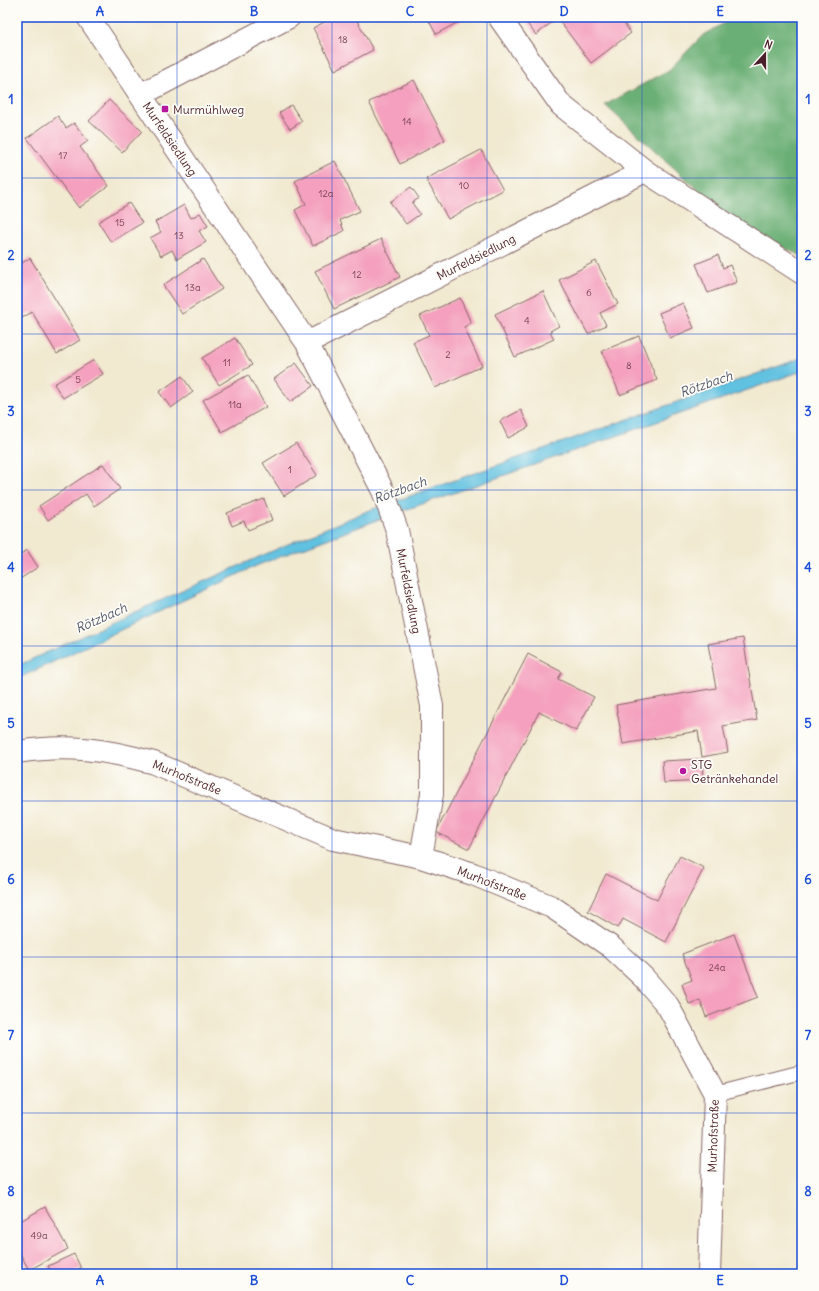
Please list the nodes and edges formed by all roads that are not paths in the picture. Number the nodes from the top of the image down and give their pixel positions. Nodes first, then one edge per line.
1 (88, 17) edge
2 (289, 17) edge
3 (499, 17) edge
4 (140, 95) junction
5 (645, 171) junction
6 (802, 272) edge
7 (307, 343) junction
8 (17, 752) edge
9 (420, 857) junction
10 (802, 1072) edge
11 (715, 1094) junction
12 (709, 1274) edge

1 - 4 street, Murfeldsiedlung
2 - 4 street, Murfeldsiedlung
3 - 5 street
4 - 7 street, Murfeldsiedlung
5 - 6 street
5 - 7 street, Murfeldsiedlung
7 - 9 street, Murfeldsiedlung
8 - 9 street, Murhofstraße
9 - 11 street, Murhofstraße
10 - 11 lane
11 - 12 street, Murhofstraße

